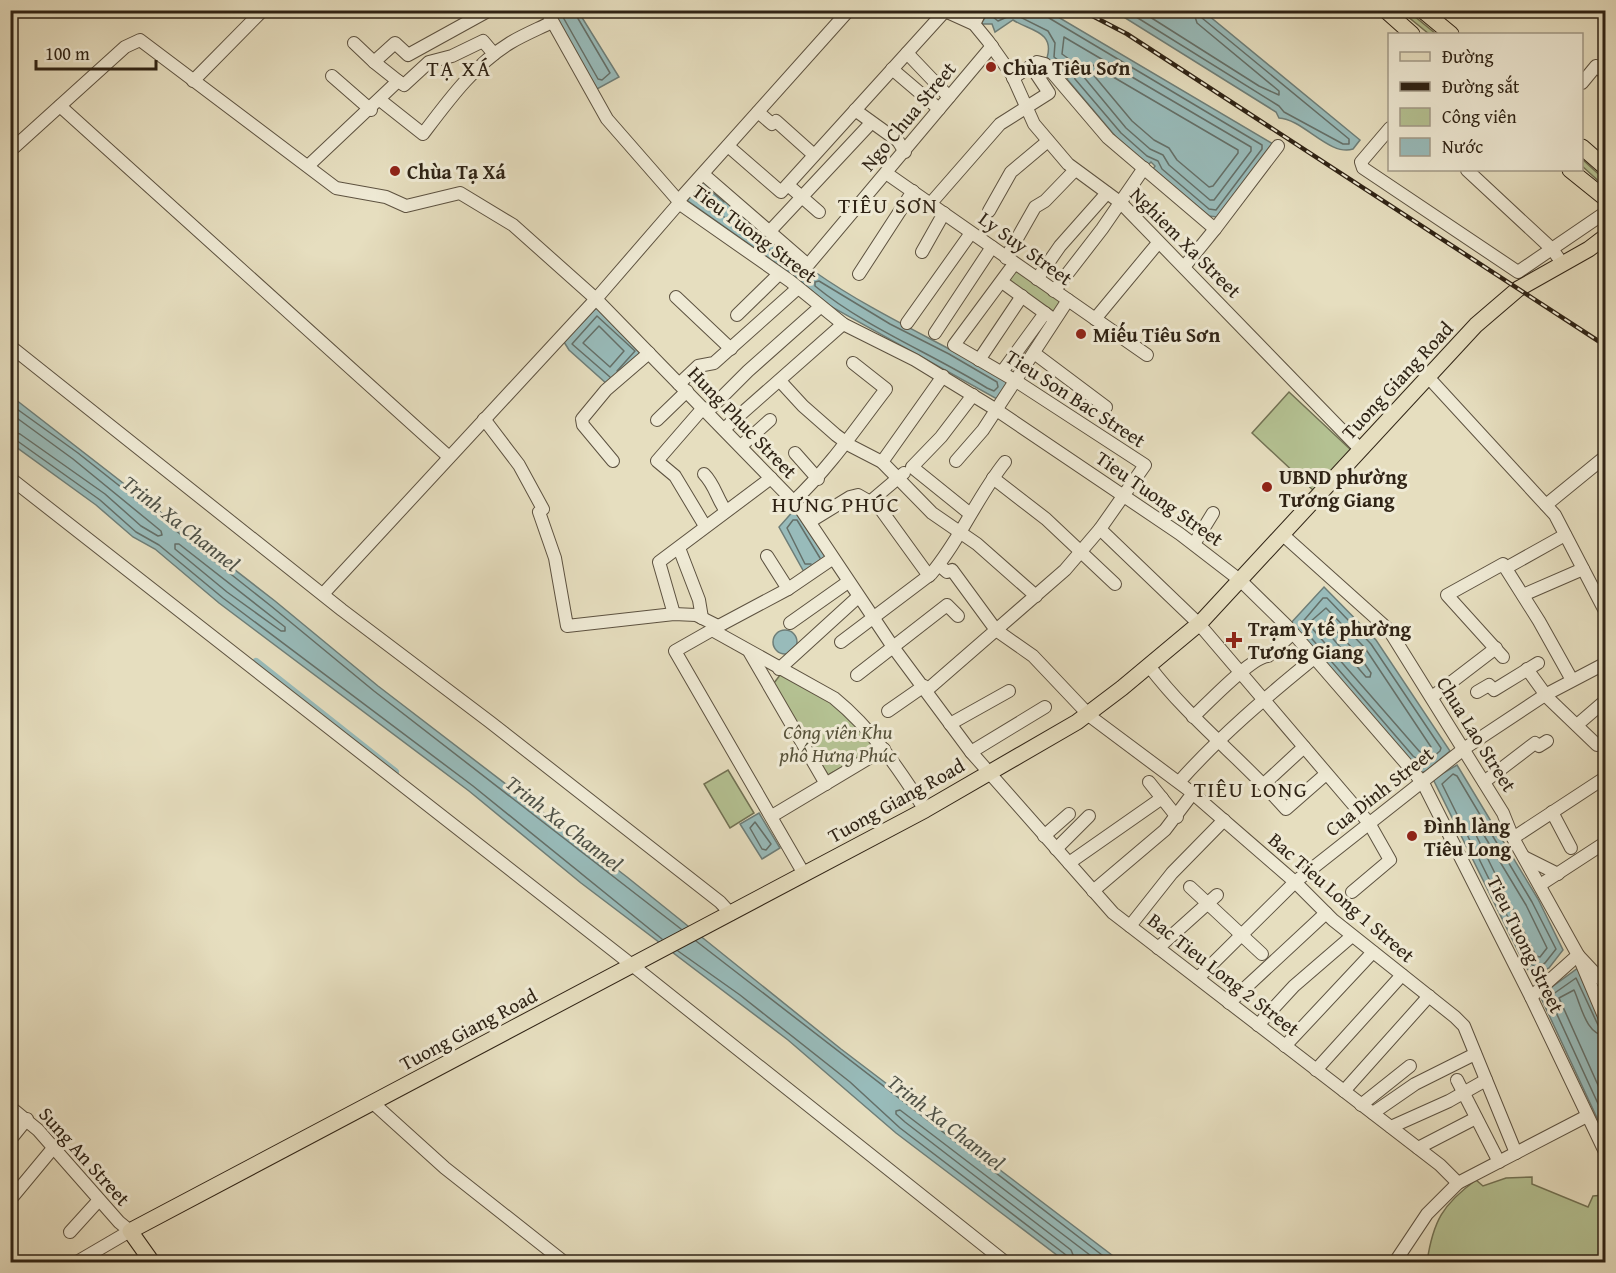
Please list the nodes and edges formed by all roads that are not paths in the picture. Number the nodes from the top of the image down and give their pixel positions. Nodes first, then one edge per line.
1 (263, 10) edge
2 (546, 10) edge
3 (849, 10) edge
4 (981, 10) edge
5 (1384, 10) edge
6 (1422, 10) edge
7 (944, 11) edge
8 (486, 12) edge
9 (552, 22) junction
10 (974, 24) junction
11 (1411, 33) edge
12 (1450, 33) edge
13 (354, 43) dead end
14 (992, 46) junction
15 (907, 53) junction
16 (494, 54) junction
17 (374, 62) junction
18 (1031, 66) junction
19 (892, 69) junction
20 (1605, 74) edge
21 (332, 76) dead end
22 (1013, 78) junction
23 (1583, 80) edge
24 (193, 81) junction
25 (398, 81) junction
26 (949, 97) junction
27 (380, 100) junction
28 (60, 106) junction
29 (939, 109) junction
30 (1026, 109) junction
31 (370, 110) junction
32 (855, 110) junction
33 (758, 112) junction
34 (871, 123) junction
35 (1388, 129) edge
36 (1048, 141) junction
37 (728, 146) junction
38 (1278, 146) dead end
39 (1583, 149) edge
40 (10, 151) edge
41 (905, 152) junction
42 (814, 155) junction
43 (308, 166) junction
44 (1144, 168) junction
45 (1605, 168) edge
46 (1075, 170) junction
47 (1468, 171) edge
48 (1571, 171) edge
49 (886, 173) junction
50 (702, 174) junction
51 (788, 184) junction
52 (913, 191) junction
53 (1107, 193) junction
54 (802, 197) junction
55 (1605, 199) edge
56 (680, 201) junction
57 (931, 203) junction
58 (1121, 203) junction
59 (988, 211) dead end
60 (819, 212) dead end
61 (1605, 212) edge
62 (944, 213) junction
63 (1215, 229) junction
64 (770, 231) junction
65 (971, 233) junction
66 (1605, 236) edge
67 (1158, 243) junction
68 (992, 247) junction
69 (1552, 249) junction
70 (922, 252) dead end
71 (1010, 261) junction
72 (1562, 263) junction
73 (1184, 267) junction
74 (779, 274) junction
75 (859, 274) dead end
76 (1037, 279) junction
77 (1002, 282) junction
78 (798, 288) junction
79 (1054, 291) junction
80 (1022, 296) junction
81 (676, 297) dead end
82 (596, 299) junction
83 (1068, 300) junction
84 (820, 307) junction
85 (737, 315) dead end
86 (1050, 317) junction
87 (1095, 319) junction
88 (907, 323) dead end
89 (843, 324) junction
90 (935, 333) dead end
91 (10, 346) edge
92 (730, 349) junction
93 (1034, 352) junction
94 (649, 353) junction
95 (1147, 354) dead end
96 (979, 360) junction
97 (853, 363) dead end
98 (1002, 372) junction
99 (942, 376) junction
100 (1428, 377) junction
101 (780, 381) junction
102 (1016, 381) junction
103 (683, 387) junction
104 (973, 395) junction
105 (1106, 407) dead end
106 (996, 408) junction
107 (705, 410) junction
108 (484, 419) junction
109 (657, 420) dead end
110 (770, 420) dead end
111 (724, 429) junction
112 (847, 443) junction
113 (741, 446) junction
114 (1361, 450) junction
115 (795, 453) dead end
116 (1605, 456) edge
117 (449, 457) junction
118 (613, 461) dead end
119 (956, 461) dead end
120 (882, 462) junction
121 (1005, 462) dead end
122 (912, 467) junction
123 (704, 474) dead end
124 (10, 478) edge
125 (771, 478) junction
126 (818, 478) junction
127 (900, 478) junction
128 (993, 478) junction
129 (1124, 495) junction
130 (794, 501) junction
131 (871, 501) junction
132 (1546, 505) junction
133 (726, 511) junction
134 (969, 513) junction
135 (1213, 513) dead end
136 (811, 521) junction
137 (705, 526) junction
138 (1100, 529) junction
139 (960, 530) junction
140 (1283, 535) junction
141 (1565, 535) junction
142 (1194, 544) junction
143 (679, 548) junction
144 (1081, 551) junction
145 (767, 556) dead end
146 (832, 559) junction
147 (939, 565) junction
148 (1506, 567) junction
149 (1583, 569) junction
150 (929, 576) junction
151 (1241, 581) junction
152 (848, 582) junction
153 (1115, 584) dead end
154 (788, 589) junction
155 (323, 594) junction
156 (1036, 596) junction
157 (1523, 596) junction
158 (858, 597) junction
159 (1605, 613) edge
160 (674, 614) junction
161 (958, 616) dead end
162 (702, 618) junction
163 (873, 618) junction
164 (790, 622) dead end
165 (1199, 624) junction
166 (715, 628) junction
167 (996, 630) junction
168 (1293, 633) junction
169 (841, 642) dead end
170 (893, 647) junction
171 (750, 653) junction
172 (1314, 658) junction
173 (1605, 663) edge
174 (1149, 666) junction
175 (779, 669) junction
176 (1241, 674) junction
177 (857, 675) dead end
178 (1572, 680) junction
179 (926, 688) junction
180 (1009, 690) dead end
181 (1477, 692) dead end
182 (1545, 695) junction
183 (1432, 697) junction
184 (1263, 700) junction
185 (1605, 700) edge
186 (1045, 707) dead end
187 (888, 711) dead end
188 (1087, 714) junction
189 (1193, 717) junction
190 (950, 724) junction
191 (1577, 725) junction
192 (1547, 741) dead end
193 (1217, 742) junction
194 (1597, 745) dead end
195 (1304, 747) junction
196 (1465, 748) junction
197 (884, 749) junction
198 (971, 752) junction
199 (987, 773) junction
200 (1326, 774) junction
201 (1605, 777) edge
202 (1149, 782) dead end
203 (1179, 782) junction
204 (1484, 782) junction
205 (1423, 783) junction
206 (826, 784) junction
207 (1264, 784) junction
208 (1193, 793) junction
209 (1162, 798) junction
210 (925, 810) junction
211 (1552, 812) junction
212 (1069, 814) dead end
213 (772, 816) junction
214 (1089, 816) dead end
215 (1177, 817) junction
216 (1224, 820) junction
217 (1369, 823) junction
218 (1044, 836) junction
219 (1513, 838) junction
220 (1605, 842) edge
221 (1571, 848) dead end
222 (1056, 849) junction
223 (1523, 856) junction
224 (1069, 863) junction
225 (804, 874) junction
226 (1558, 874) junction
227 (1295, 882) junction
228 (1540, 885) junction
229 (1191, 887) dead end
230 (1093, 891) junction
231 (1352, 892) dead end
232 (1213, 899) junction
233 (1326, 913) junction
234 (731, 914) junction
235 (1130, 926) junction
236 (1242, 933) junction
237 (1352, 936) junction
238 (1158, 948) junction
239 (1373, 952) junction
240 (1262, 954) dead end
241 (1578, 955) junction
242 (632, 966) junction
243 (1402, 975) junction
244 (1198, 978) junction
245 (1605, 985) edge
246 (1429, 996) junction
247 (1531, 997) junction
248 (1229, 1003) junction
249 (1605, 1021) edge
250 (1258, 1025) junction
251 (1286, 1046) junction
252 (1476, 1054) junction
253 (1410, 1066) dead end
254 (1316, 1070) junction
255 (1457, 1080) dead end
256 (1486, 1080) junction
257 (1344, 1091) junction
258 (1463, 1094) junction
259 (373, 1103) junction
260 (1361, 1105) junction
261 (10, 1107) edge
262 (1373, 1113) junction
263 (1587, 1116) junction
264 (1476, 1118) junction
265 (27, 1119) junction
266 (1391, 1127) junction
267 (10, 1140) edge
268 (54, 1147) junction
269 (1418, 1148) junction
270 (1516, 1153) junction
271 (1605, 1154) edge
272 (1499, 1162) junction
273 (1458, 1183) junction
274 (10, 1200) edge
275 (99, 1200) junction
276 (130, 1231) junction
277 (70, 1232) dead end
278 (77, 1263) edge
279 (152, 1263) edge
280 (564, 1263) edge
281 (1005, 1263) edge
282 (1395, 1263) edge

1 - 24 street
2 - 9 street, Tieu Tuong Street
3 - 33 street
4 - 10 street
5 - 11 main road
6 - 12 main road
7 - 10 street, Nghiem Xa Street
7 - 15 street
8 - 17 street
9 - 16 street
9 - 56 street, Tieu Tuong Street
10 - 14 street, Nghiem Xa Street
13 - 17 street
14 - 22 street, Nghiem Xa Street
14 - 26 street, Ngo Chua Street
15 - 19 street
15 - 26 street
16 - 25 street
16 - 27 street
17 - 25 street
18 - 22 street
18 - 30 street
18 - 44 street
19 - 29 street
19 - 32 street
20 - 23 street
21 - 31 street
22 - 30 street, Nghiem Xa Street
24 - 28 street, Hung Phuc Street
24 - 43 street, Hung Phuc Street
25 - 27 street
26 - 29 street, Ngo Chua Street
27 - 31 street
28 - 40 street
28 - 117 street
29 - 41 street, Ngo Chua Street
30 - 36 street, Nghiem Xa Street
30 - 57 street
31 - 43 street
32 - 34 street
32 - 42 street
33 - 37 street
33 - 42 street
34 - 41 street
34 - 54 street
35 - 69 street
36 - 46 street, Nghiem Xa Street
36 - 59 street
37 - 50 street
37 - 51 street
38 - 63 street
39 - 45 main road
41 - 49 street, Ngo Chua Street
42 - 51 street
43 - 82 street, Hung Phuc Street
44 - 58 street
44 - 63 street
46 - 53 street, Nghiem Xa Street
46 - 71 street
47 - 69 street
48 - 55 main road
49 - 52 street, Ly Suy Street
49 - 64 street, Ngo Chua Street
50 - 56 street
50 - 64 street
51 - 54 street
52 - 57 street, Ly Suy Street
52 - 75 street
53 - 58 street, Nghiem Xa Street
53 - 76 street
54 - 60 street
54 - 64 street
56 - 74 street, Tieu Tuong Street
56 - 82 street
57 - 62 street, Ly Suy Street
58 - 67 street, Nghiem Xa Street
58 - 79 street
61 - 69 street
62 - 65 street, Ly Suy Street
62 - 70 street
63 - 73 street
65 - 68 street, Ly Suy Street
65 - 88 street
66 - 72 main road, Tuong Giang Road
67 - 73 street, Nghiem Xa Street
67 - 87 street
68 - 71 street, Ly Suy Street
68 - 90 street
69 - 72 street
71 - 76 street, Ly Suy Street
71 - 77 street
72 - 100 main road, Tuong Giang Road
73 - 114 street, Nghiem Xa Street
74 - 78 street, Tieu Tuong Street
74 - 85 street
76 - 79 street, Ly Suy Street
77 - 80 street
77 - 96 street, Tieu Son Bac Street
78 - 84 street, Tieu Tuong Street
78 - 92 street
79 - 83 street, Ly Suy Street
80 - 86 street
80 - 96 street
81 - 92 street
82 - 94 street, Hung Phuc Street
82 - 108 street
83 - 86 street, Ly Suy Street
83 - 87 street
84 - 89 street, Tieu Tuong Street
84 - 107 street
86 - 93 street, Ly Suy Street
86 - 98 street
87 - 95 street
89 - 99 street, Tieu Tuong Street
89 - 101 street
91 - 155 street
92 - 103 street
93 - 102 street, Ly Suy Street
93 - 105 street
94 - 103 street, Hung Phuc Street
94 - 118 street
96 - 98 street, Tieu Son Bac Street
97 - 112 street
98 - 102 street, Tieu Son Bac Street
99 - 104 street, Tieu Tuong Street
99 - 120 street
100 - 114 main road, Tuong Giang Road
100 - 132 street
101 - 111 street
101 - 112 street
102 - 106 street, Ly Suy Street
102 - 129 street, Tieu Son Bac Street
103 - 107 street, Hung Phuc Street
103 - 109 street
104 - 106 street, Tieu Tuong Street
104 - 122 street
106 - 119 street, Ly Suy Street
106 - 129 street, Tieu Tuong Street
107 - 111 street, Hung Phuc Street
107 - 137 street
108 - 117 street
108 - 160 street
110 - 113 street
111 - 113 street, Hung Phuc Street
112 - 120 street
112 - 126 street
113 - 125 street, Hung Phuc Street
114 - 140 main road, Tuong Giang Road
115 - 126 street
116 - 132 street
117 - 155 street
120 - 127 street
121 - 128 street
122 - 127 street
122 - 134 street
123 - 133 street
124 - 242 street
125 - 130 street, Hung Phuc Street
125 - 133 street
126 - 130 street
127 - 131 street
127 - 139 street
128 - 134 street
128 - 144 street
129 - 138 street
129 - 142 street, Tieu Tuong Street
130 - 136 street, Hung Phuc Street
131 - 136 street
131 - 150 street
132 - 141 street
133 - 137 street
134 - 139 street
135 - 142 street
136 - 146 street, Hung Phuc Street
137 - 143 street
138 - 144 street
138 - 165 street
139 - 147 street
139 - 156 street
140 - 151 main road, Tuong Giang Road
140 - 183 street, Chua Lao Street
141 - 148 street
141 - 149 street
142 - 151 street, Tieu Tuong Street
143 - 160 street
143 - 162 street
144 - 153 street
144 - 156 street
145 - 154 street
146 - 152 street, Hung Phuc Street
146 - 154 street
147 - 150 street
147 - 167 street, Bac Tieu Long 1 Street
148 - 157 street
148 - 183 street
149 - 157 street
149 - 159 street
150 - 163 street
151 - 165 main road, Tuong Giang Road
151 - 168 street, Tieu Tuong Street
152 - 158 street, Hung Phuc Street
152 - 164 street
154 - 166 street
155 - 234 street
156 - 167 street
157 - 178 street
158 - 163 street, Hung Phuc Street
158 - 175 street
160 - 162 street
161 - 170 street
162 - 166 street
163 - 169 street
163 - 170 street, Hung Phuc Street
165 - 174 main road, Tuong Giang Road
165 - 176 street
166 - 171 street
166 - 213 street
167 - 179 street
167 - 188 street, Bac Tieu Long 1 Street
168 - 172 street, Tieu Tuong Street
168 - 176 street
170 - 177 street
170 - 179 street, Hung Phuc Street
171 - 175 street
171 - 206 street
172 - 184 street
172 - 205 street, Tieu Tuong Street
173 - 178 street, Cua Dinh Street
174 - 188 main road, Tuong Giang Road
174 - 189 street
175 - 197 street
176 - 184 street
176 - 189 street
178 - 182 street, Cua Dinh Street
179 - 187 street
179 - 190 street, Hung Phuc Street
180 - 190 street
181 - 182 street
182 - 191 street
182 - 196 street, Cua Dinh Street
183 - 196 street, Chua Lao Street
184 - 193 street
184 - 195 street
185 - 191 street
186 - 198 street
188 - 199 main road, Tuong Giang Road
188 - 203 street, Bac Tieu Long 1 Street
189 - 193 street
190 - 198 street, Hung Phuc Street
191 - 194 street
192 - 204 street
193 - 203 street
193 - 207 street
195 - 200 street
195 - 207 street
196 - 204 street, Chua Lao Street
196 - 205 street, Cua Dinh Street
197 - 206 street
197 - 210 street
198 - 199 street, Hung Phuc Street
199 - 210 main road, Tuong Giang Road
199 - 218 street, Bac Tieu Long 2 Street
200 - 207 street
200 - 217 street
201 - 211 street
202 - 209 street
203 - 208 street, Bac Tieu Long 1 Street
204 - 219 street, Chua Lao Street
205 - 217 street, Cua Dinh Street
205 - 247 street, Tieu Tuong Street
206 - 213 street
208 - 215 street
208 - 216 street, Bac Tieu Long 1 Street
209 - 215 street
209 - 224 street
210 - 225 main road, Tuong Giang Road
211 - 219 street
211 - 221 street
212 - 218 street
213 - 225 street
214 - 222 street
215 - 230 street
216 - 227 street, Bac Tieu Long 1 Street
216 - 235 street
217 - 227 street, Cua Dinh Street
217 - 231 street
218 - 222 street, Bac Tieu Long 2 Street
219 - 223 street, Chua Lao Street
220 - 226 street
222 - 224 street, Bac Tieu Long 2 Street
223 - 226 street
223 - 228 street, Chua Lao Street
224 - 230 street, Bac Tieu Long 2 Street
225 - 234 main road, Tuong Giang Road
226 - 228 street
227 - 233 street, Bac Tieu Long 1 Street
227 - 236 street, Cua Dinh Street
228 - 241 street, Chua Lao Street
229 - 232 street
230 - 235 street, Bac Tieu Long 2 Street
232 - 236 street
232 - 238 street
233 - 237 street, Bac Tieu Long 1 Street
233 - 248 street
234 - 242 main road, Tuong Giang Road
235 - 238 street, Bac Tieu Long 2 Street
236 - 240 street
236 - 244 street, Cua Dinh Street
237 - 239 street, Bac Tieu Long 1 Street
237 - 250 street
238 - 244 street, Bac Tieu Long 2 Street
239 - 243 street, Bac Tieu Long 1 Street
239 - 251 street
241 - 245 street
241 - 247 street
241 - 249 street, Chua Lao Street
242 - 259 main road, Tuong Giang Road
242 - 281 street
243 - 246 street, Bac Tieu Long 1 Street
243 - 254 street
244 - 248 street, Bac Tieu Long 2 Street
246 - 252 street, Bac Tieu Long 1 Street
246 - 257 street
247 - 263 street, Tieu Tuong Street
248 - 250 street, Bac Tieu Long 2 Street
250 - 251 street, Bac Tieu Long 2 Street
251 - 254 street, Bac Tieu Long 2 Street
252 - 256 street, Bac Tieu Long 1 Street
252 - 262 street
253 - 260 street
254 - 257 street, Bac Tieu Long 2 Street
255 - 258 street
256 - 258 street
256 - 270 street, Bac Tieu Long 1 Street
257 - 260 street, Bac Tieu Long 2 Street
258 - 264 street
258 - 266 street
259 - 276 main road, Tuong Giang Road
259 - 280 street
260 - 262 street, Bac Tieu Long 2 Street
261 - 265 street, Sung An Street
262 - 266 street, Bac Tieu Long 2 Street
263 - 270 street
263 - 271 street, Tieu Tuong Street
264 - 269 street
264 - 272 street
265 - 267 street
265 - 268 street, Sung An Street
266 - 269 street, Bac Tieu Long 2 Street
268 - 274 street
268 - 275 street, Sung An Street
269 - 273 street, Bac Tieu Long 2 Street
270 - 272 street
272 - 273 street
273 - 282 street
275 - 276 street, Sung An Street
275 - 277 street
276 - 278 street
276 - 279 main road

